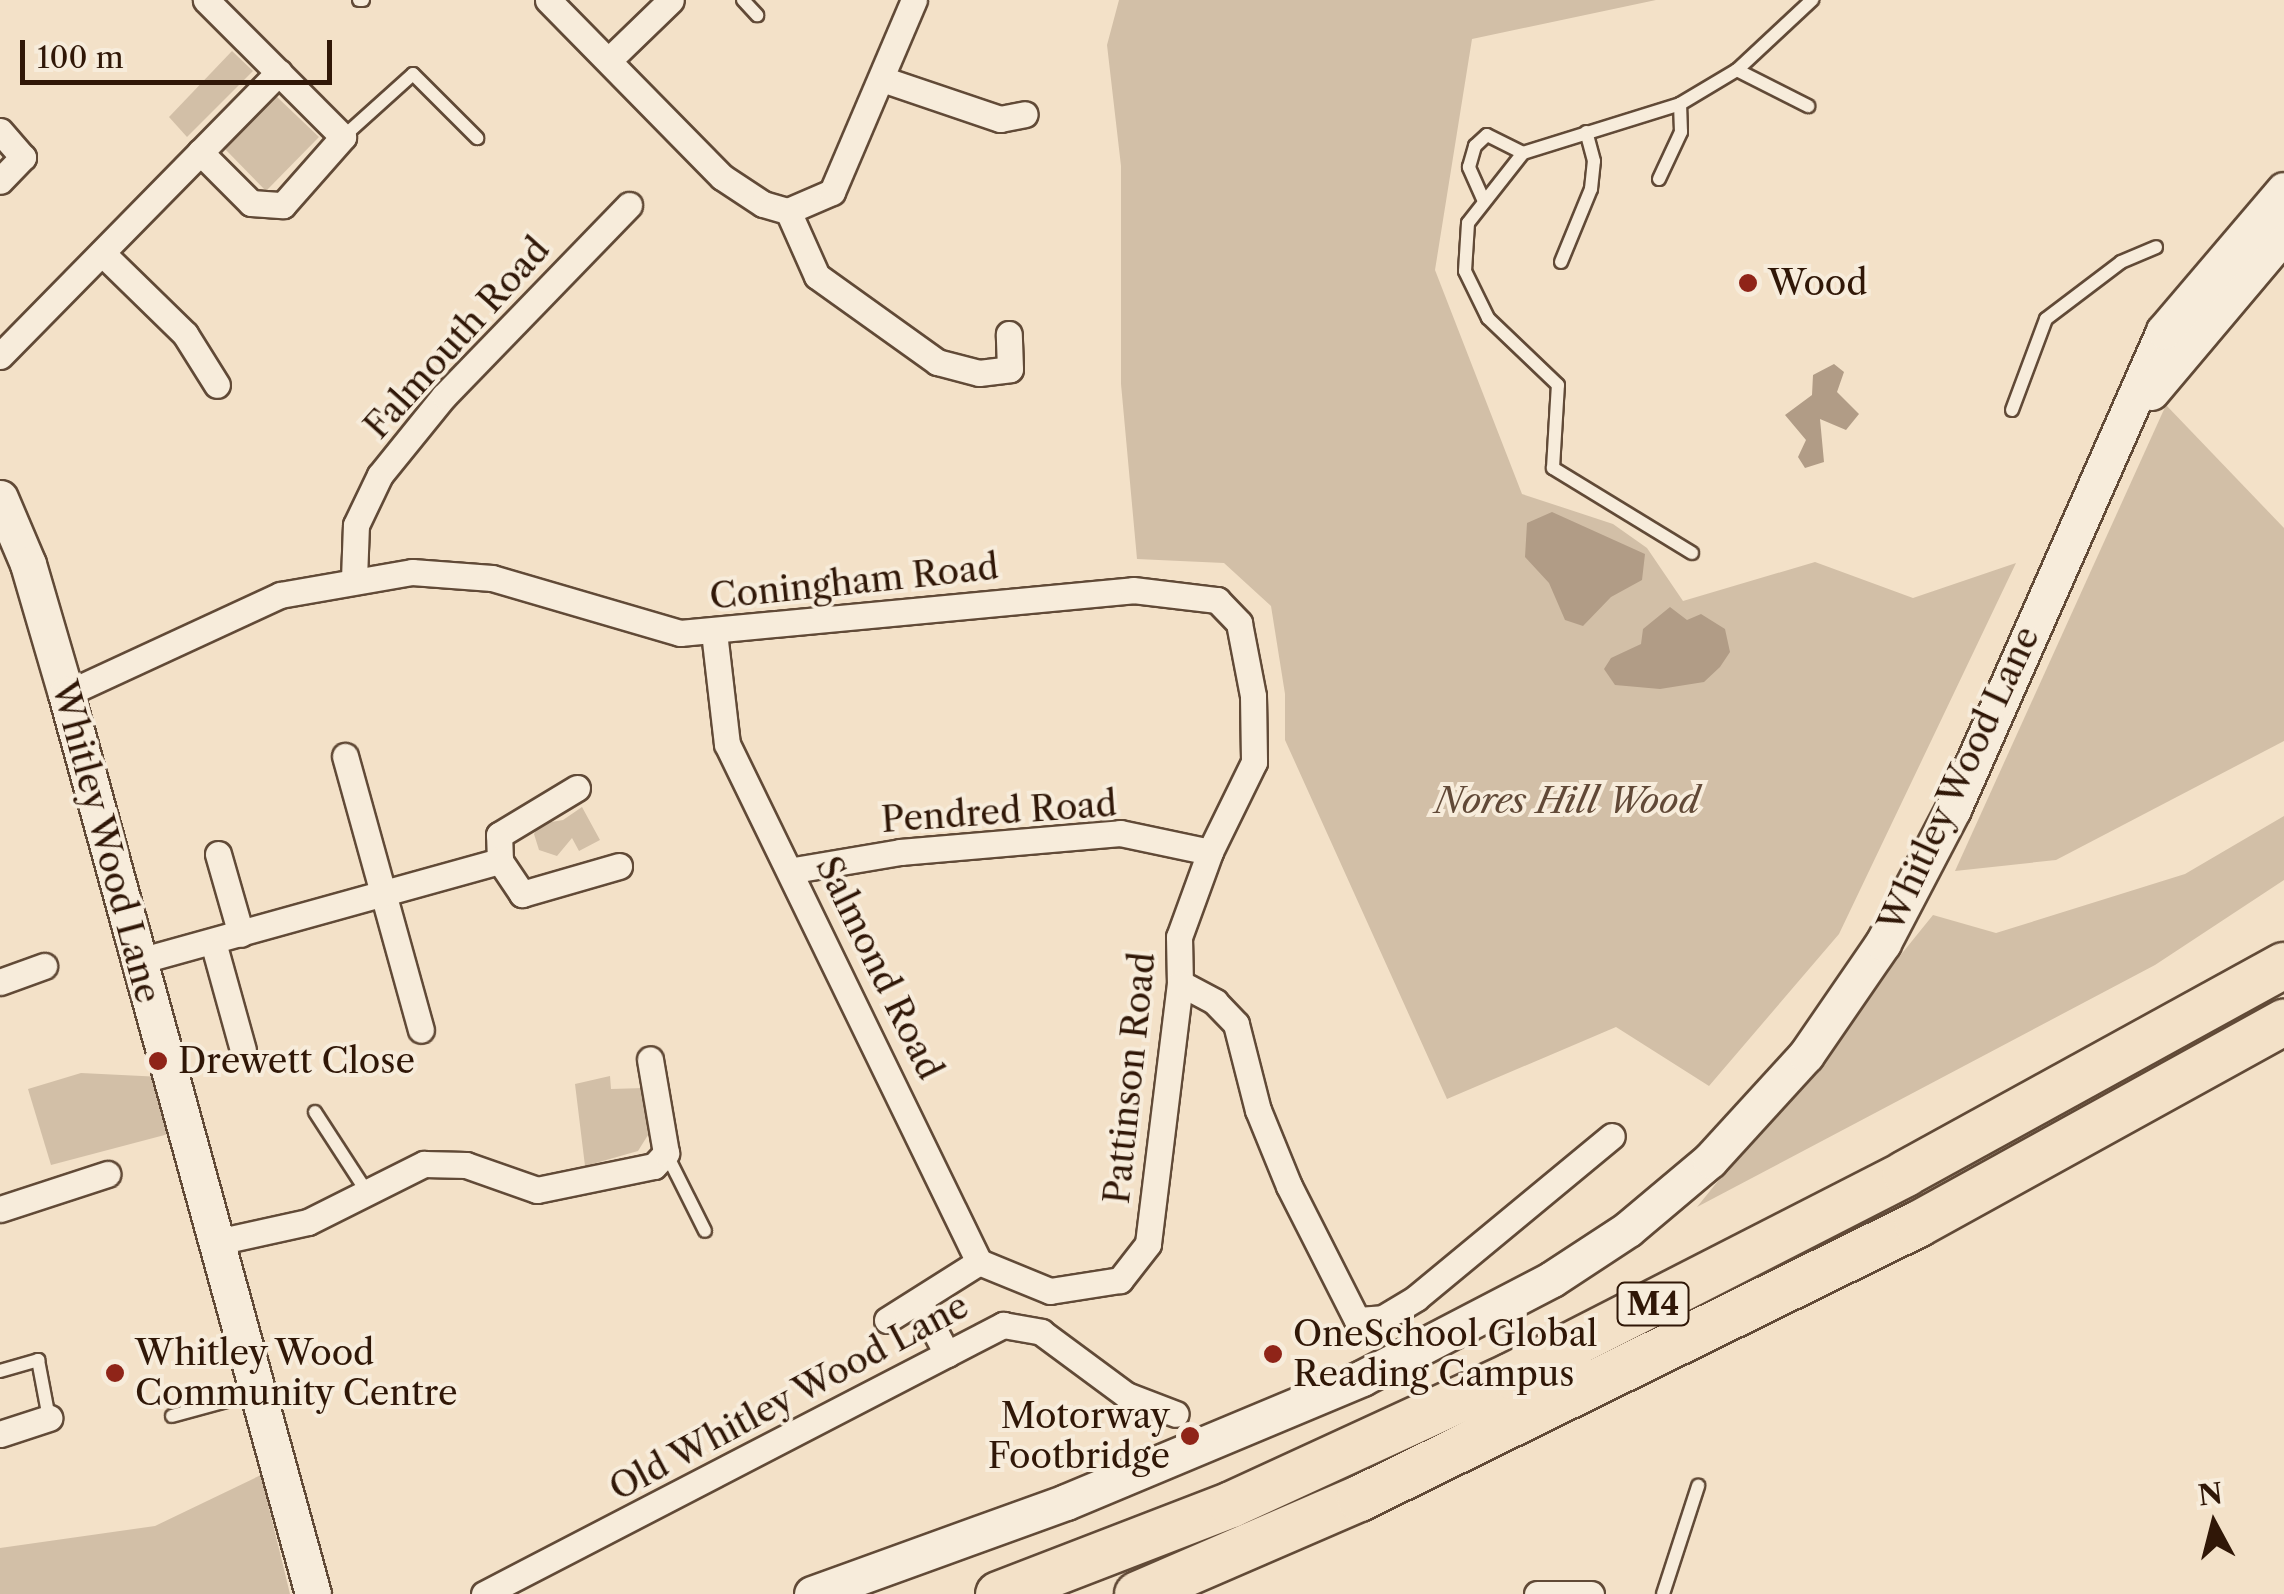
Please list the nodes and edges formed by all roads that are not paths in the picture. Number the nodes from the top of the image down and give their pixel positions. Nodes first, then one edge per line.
1 (206, 0) edge
2 (548, 0) edge
3 (670, 0) edge
4 (743, 0) edge
5 (914, 0) edge
6 (1812, 0) edge
7 (756, 15) dead end
8 (609, 60) junction
9 (1737, 70) junction
10 (279, 72) junction
11 (882, 79) junction
12 (1680, 104) junction
13 (1808, 106) dead end
14 (1025, 114) dead end
15 (0, 131) edge
16 (1586, 132) junction
17 (343, 137) junction
18 (477, 138) dead end
19 (200, 152) junction
20 (1523, 153) junction
21 (1659, 179) dead end
22 (0, 181) edge
23 (2284, 190) edge
24 (1484, 198) junction
25 (629, 205) dead end
26 (788, 211) junction
27 (2284, 234) edge
28 (2156, 248) dead end
29 (102, 253) junction
30 (1561, 262) dead end
31 (1009, 334) dead end
32 (0, 356) edge
33 (217, 384) dead end
34 (2012, 410) dead end
35 (2120, 432) junction
36 (0, 498) edge
37 (1692, 553) dead end
38 (354, 579) junction
39 (714, 632) junction
40 (66, 694) junction
41 (1253, 742) joint
42 (345, 756) dead end
43 (577, 788) dead end
44 (1210, 852) junction
45 (218, 854) dead end
46 (500, 861) junction
47 (619, 866) dead end
48 (794, 870) junction
49 (383, 890) junction
50 (241, 934) junction
51 (213, 942) junction
52 (139, 961) junction
53 (44, 966) dead end
54 (2284, 966) edge
55 (0, 982) edge
56 (1180, 983) junction
57 (2284, 1021) edge
58 (421, 1030) dead end
59 (242, 1050) dead end
60 (650, 1059) dead end
61 (315, 1112) dead end
62 (1612, 1136) dead end
63 (666, 1153) junction
64 (107, 1174) dead end
65 (364, 1189) junction
66 (0, 1209) edge
67 (706, 1232) dead end
68 (217, 1242) junction
69 (979, 1262) junction
70 (920, 1303) junction
71 (887, 1320) dead end
72 (947, 1354) junction
73 (0, 1371) edge
74 (258, 1392) junction
75 (1176, 1414) dead end
76 (172, 1416) dead end
77 (49, 1418) joint
78 (0, 1434) edge
79 (1698, 1486) dead end
80 (313, 1594) edge
81 (484, 1594) edge
82 (812, 1594) edge
83 (998, 1594) edge
84 (1137, 1594) edge
85 (1537, 1594) edge
86 (1591, 1594) edge
87 (1662, 1594) edge

1 - 10 street
2 - 8 street
3 - 8 street
4 - 7 lane
5 - 11 street
6 - 9 lane
8 - 26 street
9 - 12 lane
9 - 13 lane
10 - 17 street
10 - 19 street
11 - 14 street
11 - 26 street
12 - 16 lane
12 - 21 lane
15 - 22 street
16 - 20 lane
16 - 30 lane
17 - 18 lane
17 - 19 street
19 - 29 street
20 - 24 lane
20 - 24 lane
23 - 35 main road, Whitley Wood Lane
24 - 37 lane
25 - 38 street, Falmouth Road
26 - 31 street
27 - 35 main road, Whitley Wood Lane
28 - 34 lane
29 - 32 street
29 - 33 street
35 - 82 main road, Whitley Wood Lane
36 - 40 main road, Whitley Wood Lane
38 - 39 street, Coningham Road
38 - 40 street
39 - 41 street, Coningham Road
39 - 48 street, Salmond Road
40 - 52 main road, Whitley Wood Lane
41 - 44 street, Pattinson Road
42 - 49 street
43 - 46 street
44 - 48 street, Pendred Road
44 - 56 street, Pattinson Road
45 - 50 street
46 - 47 street
46 - 49 street
48 - 69 street, Salmond Road
49 - 50 street
49 - 58 street
50 - 51 street
51 - 52 street
51 - 59 street
52 - 68 main road, Whitley Wood Lane
53 - 55 street
54 - 83 highway, M4
56 - 62 street
56 - 69 street, Pattinson Road
57 - 84 highway, M4
60 - 63 street
61 - 65 lane
63 - 65 street
63 - 67 lane
64 - 66 street
65 - 68 street
68 - 74 main road, Whitley Wood Lane
69 - 70 street
70 - 71 street
70 - 72 street
72 - 75 street, Old Whitley Wood Lane
72 - 81 street, Old Whitley Wood Lane
73 - 77 lane
74 - 76 lane
74 - 80 main road, Whitley Wood Lane
77 - 78 street
79 - 87 lane
85 - 86 street

